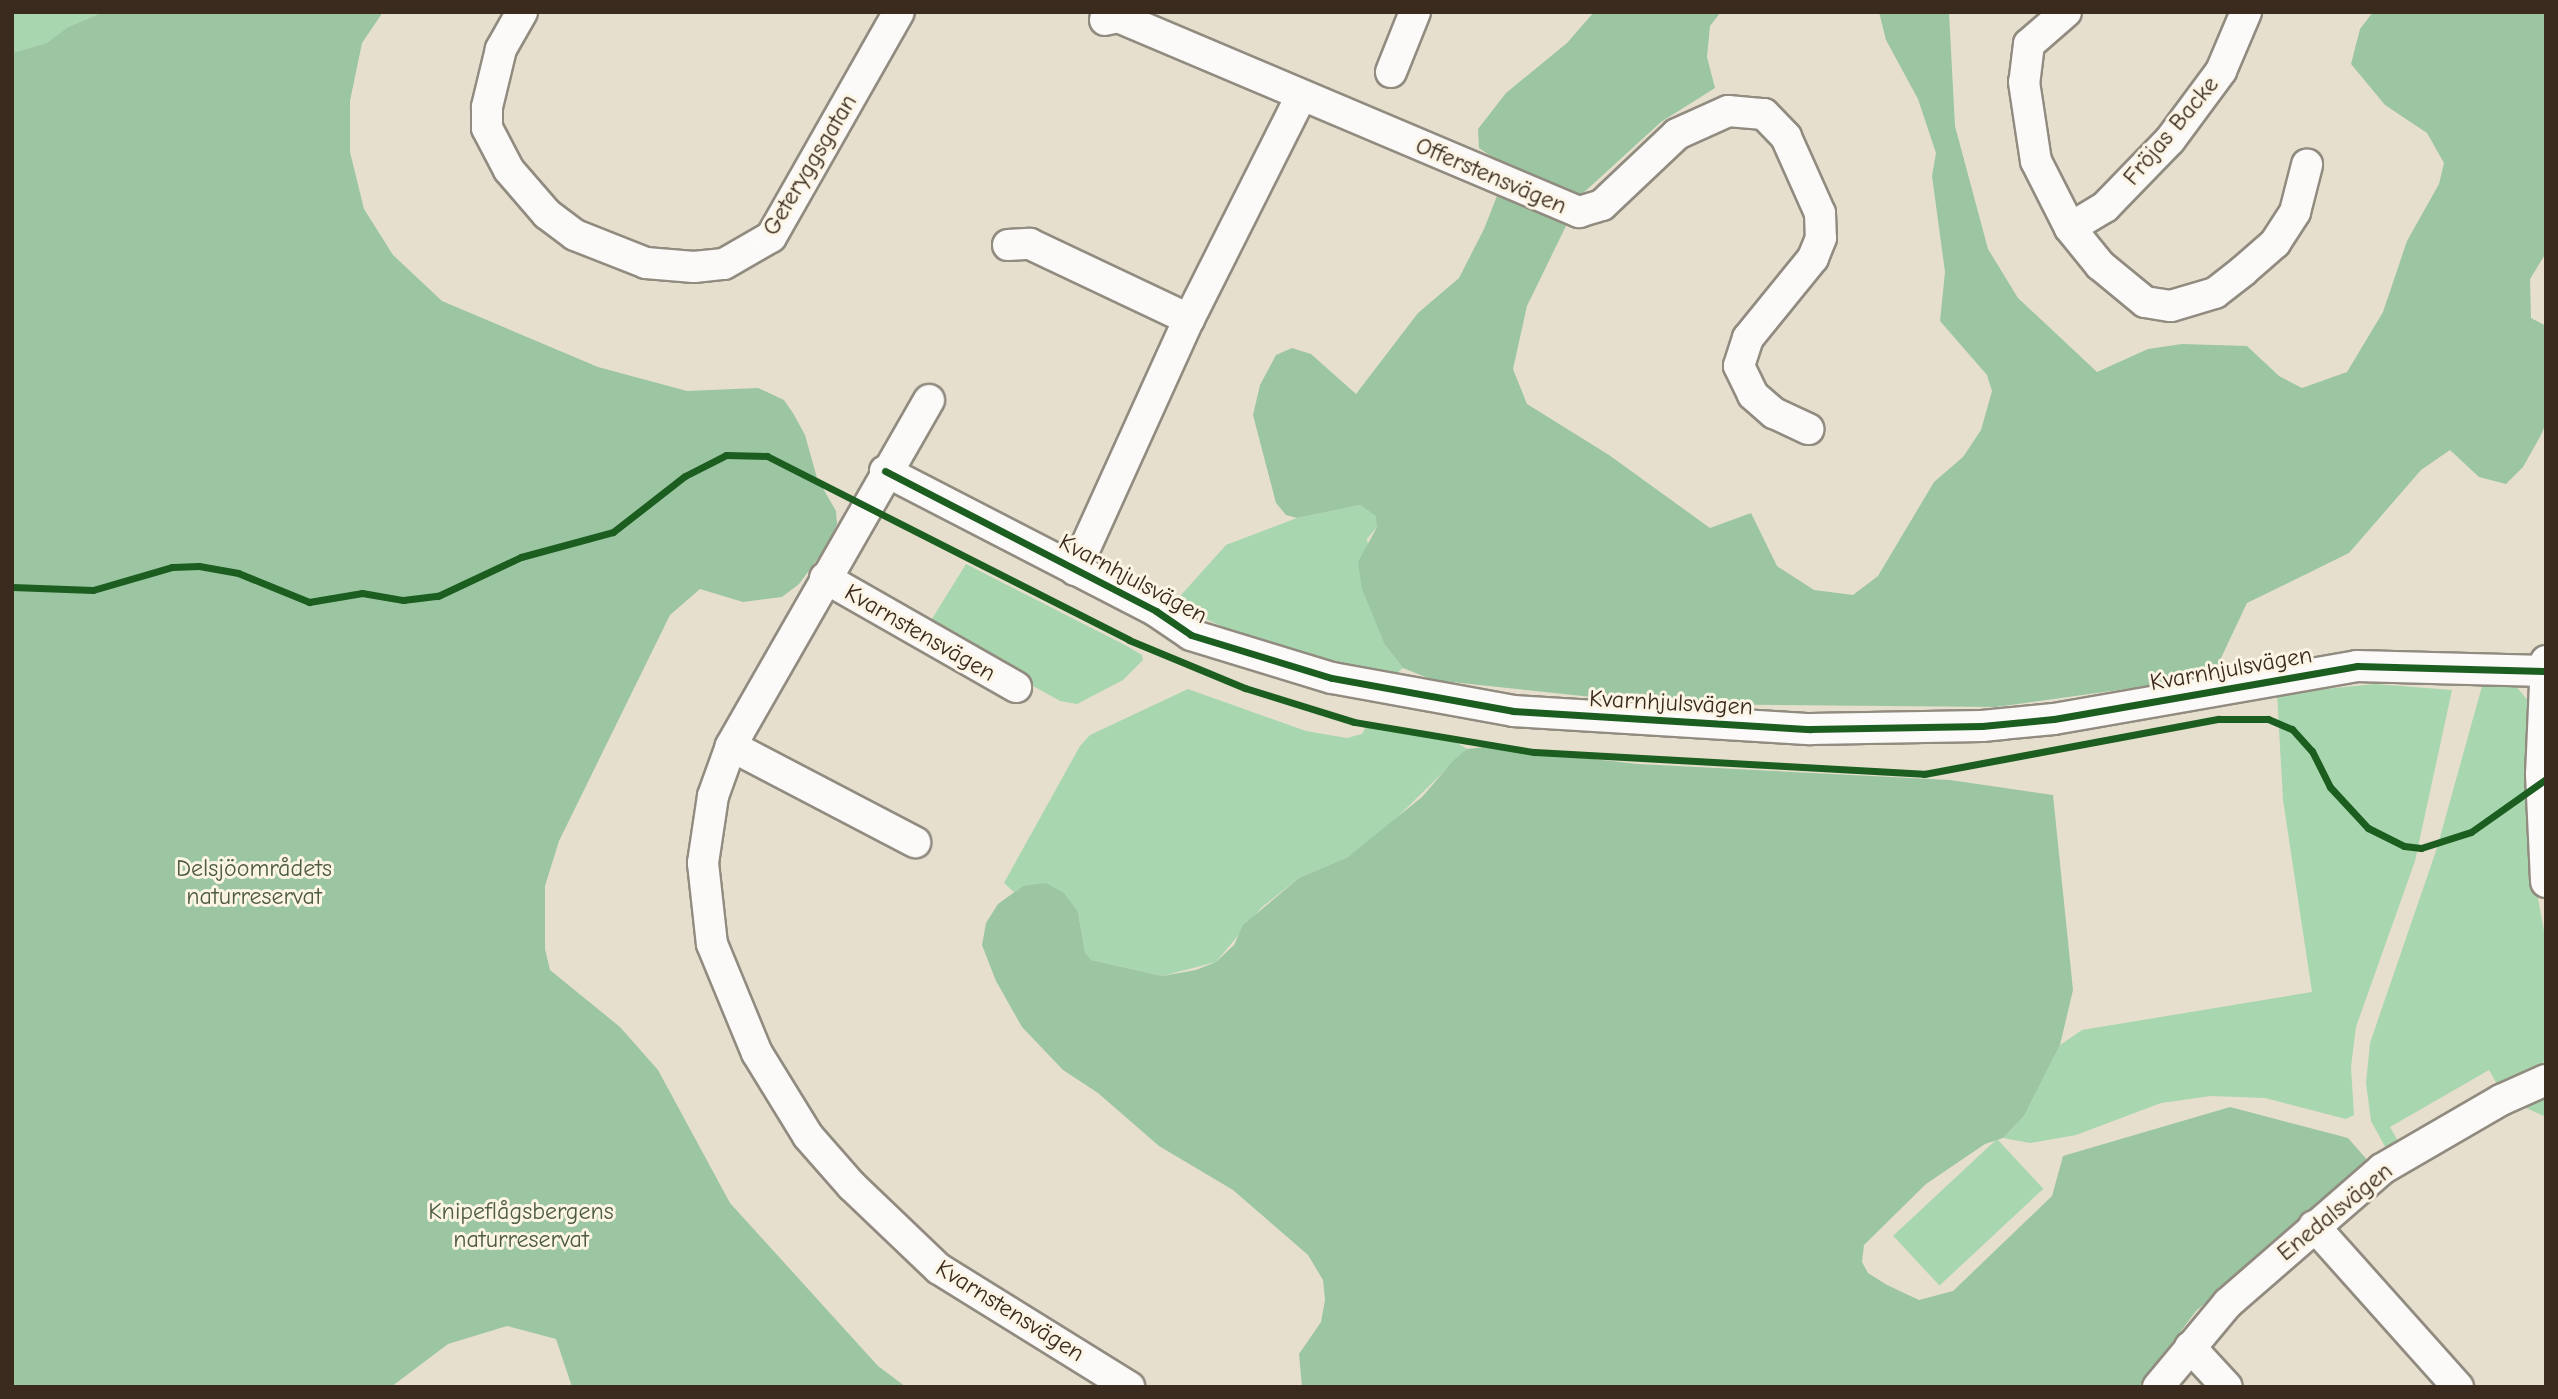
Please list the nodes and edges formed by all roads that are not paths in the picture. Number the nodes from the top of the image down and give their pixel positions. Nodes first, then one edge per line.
1 (522, 12) edge
2 (899, 12) edge
3 (1415, 12) edge
4 (2035, 12) edge
5 (2066, 12) edge
6 (2246, 12) edge
7 (1105, 20) dead end
8 (2029, 44) junction
9 (1391, 72) dead end
10 (1301, 96) junction
11 (2307, 165) dead end
12 (2070, 228) junction
13 (1008, 245) dead end
14 (1189, 319) junction
15 (929, 400) dead end
16 (1808, 429) dead end
17 (885, 471) junction
18 (1075, 570) junction
19 (825, 578) junction
20 (2545, 666) edge
21 (1016, 687) dead end
22 (731, 746) junction
23 (915, 842) dead end
24 (2546, 882) edge
25 (2546, 1080) edge
26 (2314, 1226) junction
27 (2190, 1347) junction
28 (1129, 1387) edge
29 (2158, 1387) edge
30 (2227, 1387) edge
31 (2458, 1387) edge

1 - 2 street, Geteryggsgatan
3 - 9 street
4 - 8 street
5 - 8 street
6 - 12 street, Fröjas Backe
7 - 10 street, Offerstensvägen
8 - 12 street
10 - 14 street
10 - 16 street, Offerstensvägen
11 - 12 street
13 - 14 street
14 - 18 street
15 - 17 street, Kvarnstensvägen
17 - 18 street, Kvarnhjulsvägen
17 - 19 street, Kvarnstensvägen
18 - 20 street, Kvarnhjulsvägen
19 - 21 street, Kvarnstensvägen
19 - 22 street, Kvarnstensvägen
20 - 24 street
22 - 23 street
22 - 28 street, Kvarnstensvägen
25 - 26 street, Enedalsvägen
26 - 27 street, Enedalsvägen
26 - 31 street
27 - 29 street, Enedalsvägen
27 - 30 street

